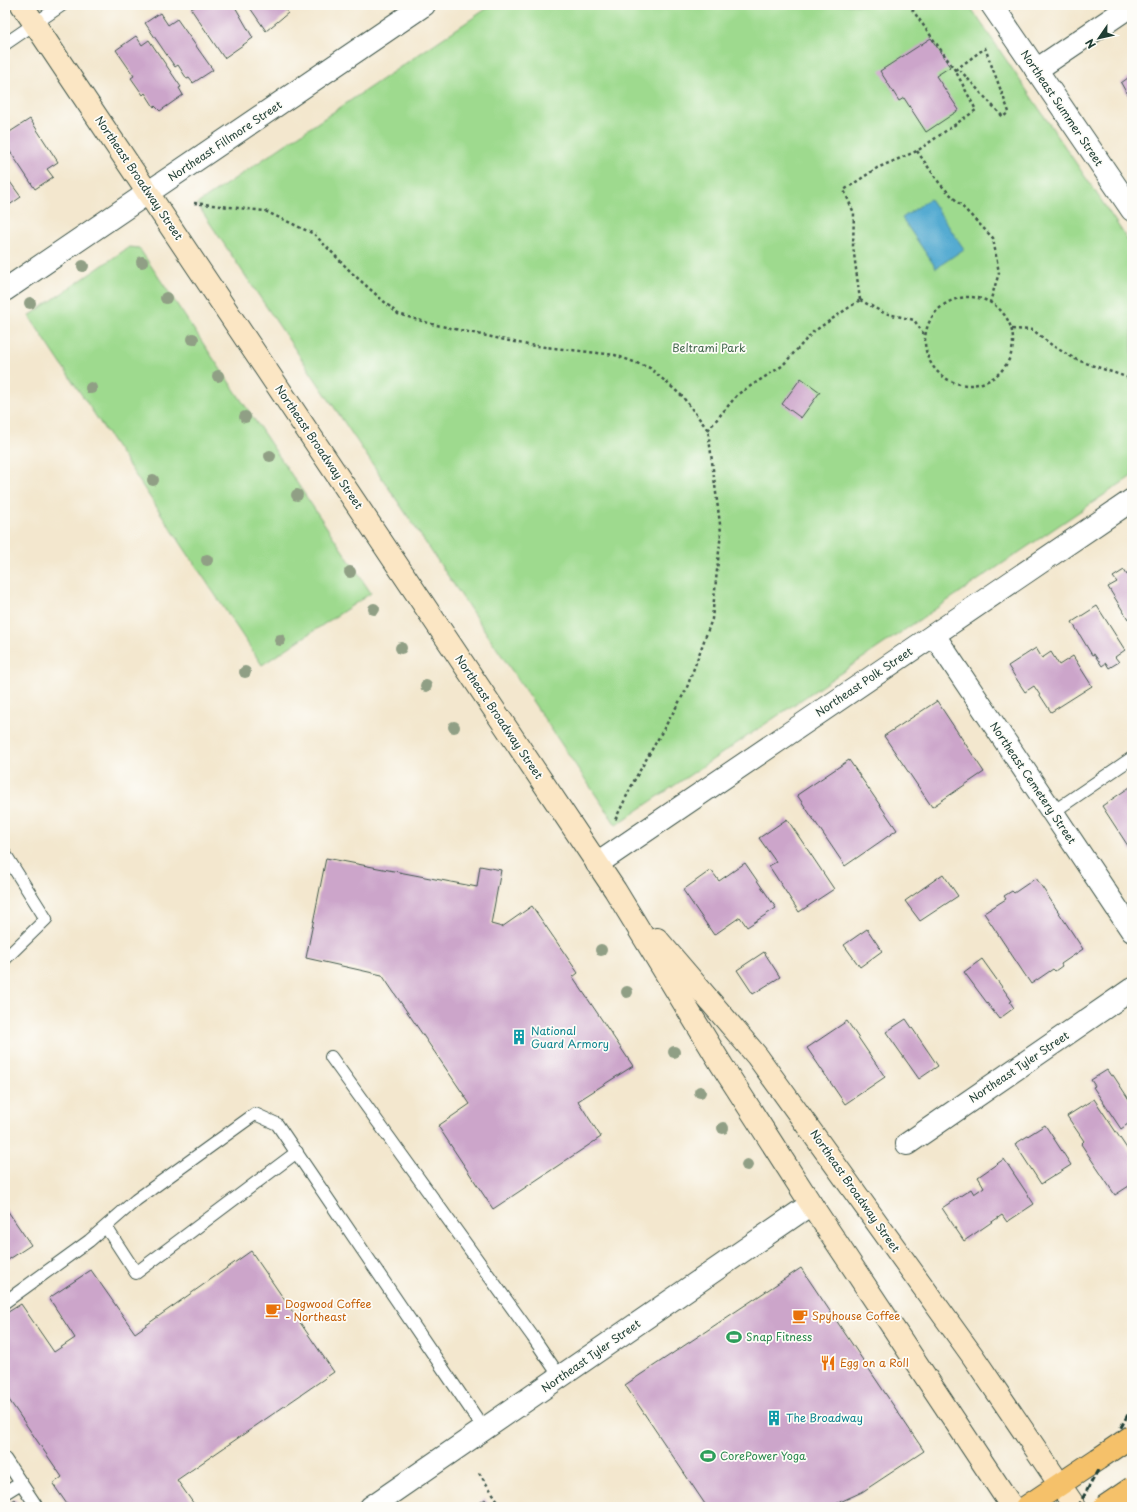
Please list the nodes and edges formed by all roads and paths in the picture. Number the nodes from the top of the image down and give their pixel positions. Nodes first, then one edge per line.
1 (22, 5) edge
2 (62, 5) edge
3 (424, 5) edge
4 (909, 5) edge
5 (992, 5) edge
6 (1132, 5) edge
7 (35, 24) junction
8 (5, 44) edge
9 (958, 68) junction
10 (955, 70) junction
11 (1036, 70) junction
12 (917, 151) junction
13 (149, 192) junction
14 (194, 203) dead end
15 (1132, 210) edge
16 (5, 290) edge
17 (860, 300) junction
18 (990, 302) junction
19 (1012, 328) junction
20 (925, 336) junction
21 (1132, 379) edge
22 (708, 430) junction
23 (1132, 500) edge
24 (934, 635) junction
25 (1132, 758) edge
26 (1053, 812) junction
27 (612, 827) dead end
28 (5, 854) edge
29 (597, 864) junction
30 (615, 890) junction
31 (1132, 930) edge
32 (5, 959) edge
33 (1132, 989) edge
34 (331, 1057) dead end
35 (907, 1144) dead end
36 (297, 1152) junction
37 (811, 1204) junction
38 (106, 1227) junction
39 (5, 1302) edge
40 (560, 1377) junction
41 (484, 1429) junction
42 (1132, 1436) edge
43 (5, 1459) edge
44 (479, 1473) dead end
45 (20, 1483) junction
46 (1060, 1484) junction
47 (1132, 1488) edge
48 (5, 1493) edge
49 (38, 1507) edge
50 (370, 1507) edge
51 (502, 1507) edge
52 (1012, 1507) edge
53 (1026, 1507) edge
54 (1075, 1507) edge
55 (1104, 1507) edge

1 - 7 main road, Northeast Broadway Street
2 - 7 lane
3 - 13 street, Northeast Fillmore Street
4 - 10 path
5 - 11 street, Northeast Summer Street
6 - 11 street
7 - 8 lane
7 - 13 main road, Northeast Broadway Street
9 - 9 path
9 - 10 path
10 - 12 path
11 - 15 street, Northeast Summer Street
12 - 17 path
12 - 18 path
13 - 16 street, Northeast Fillmore Street
13 - 29 main road, Northeast Broadway Street
14 - 22 path
17 - 20 path
17 - 22 path
18 - 19 path
18 - 20 path
19 - 20 path
19 - 21 path
22 - 27 path
23 - 24 street, Northeast Polk Street
24 - 26 street, Northeast Cemetery Street
24 - 29 street, Northeast Polk Street
25 - 26 lane
26 - 31 street, Northeast Cemetery Street
28 - 32 lane
29 - 30 main road, Northeast Broadway Street
30 - 37 main road, Northeast Broadway Street
30 - 46 main road, Northeast Broadway Street
33 - 35 street, Northeast Tyler Street
34 - 40 lane
36 - 38 lane
36 - 38 lane
36 - 41 lane
37 - 40 street, Northeast Tyler Street
37 - 52 main road, Northeast Broadway Street
38 - 39 lane
40 - 41 street, Northeast Tyler Street
41 - 50 street, Northeast Tyler Street
42 - 46 main road, bridge
43 - 45 lane
44 - 51 path
45 - 48 lane
45 - 49 lane
46 - 53 main road
46 - 54 main road, Northeast Broadway Street
47 - 55 main road, bridge

